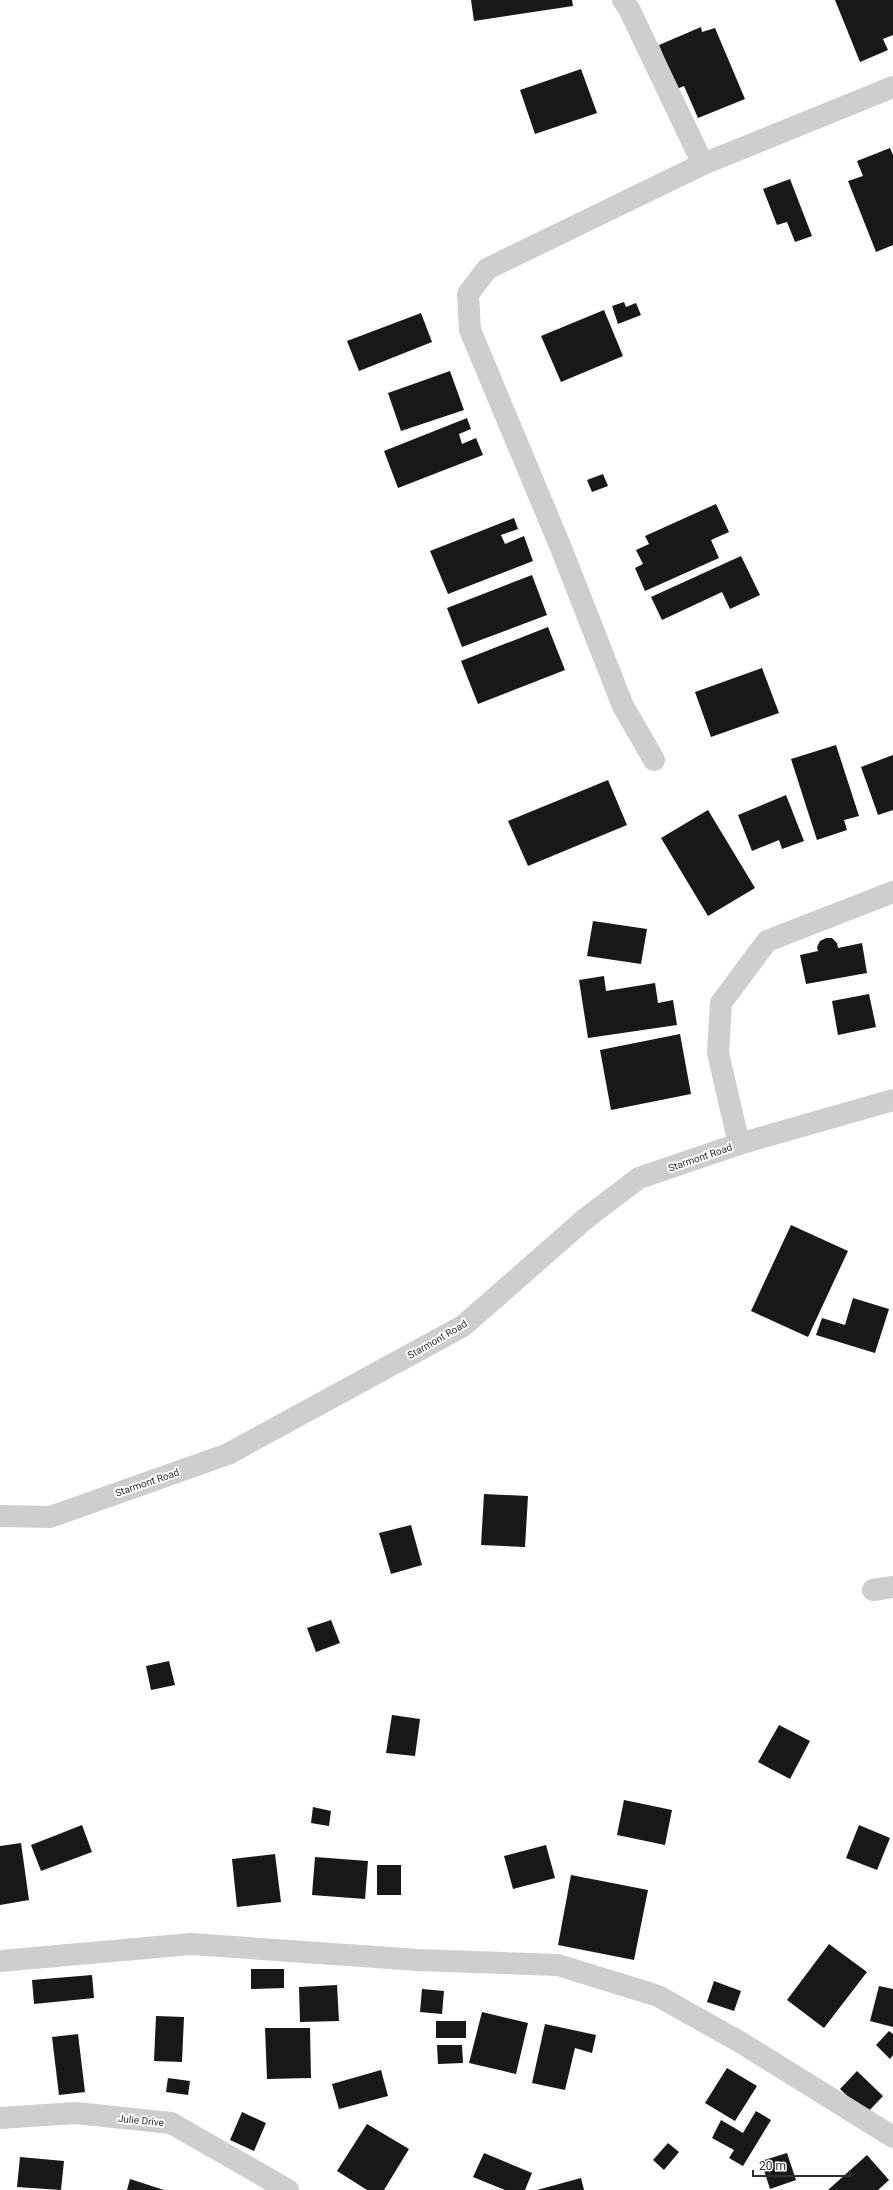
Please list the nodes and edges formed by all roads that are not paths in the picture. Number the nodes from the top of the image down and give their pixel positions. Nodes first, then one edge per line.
1 (623, 0) edge
2 (893, 87) edge
3 (703, 164) junction
4 (654, 760) dead end
5 (893, 892) edge
6 (893, 1100) edge
7 (739, 1144) junction
8 (0, 1516) edge
9 (0, 1961) edge
10 (0, 2118) edge
11 (893, 2137) edge
12 (288, 2190) edge

1 - 3 street
2 - 3 street
3 - 4 street
5 - 7 street
6 - 7 street, Starmont Road
7 - 8 street, Starmont Road
9 - 11 street
10 - 12 street, Julie Drive

